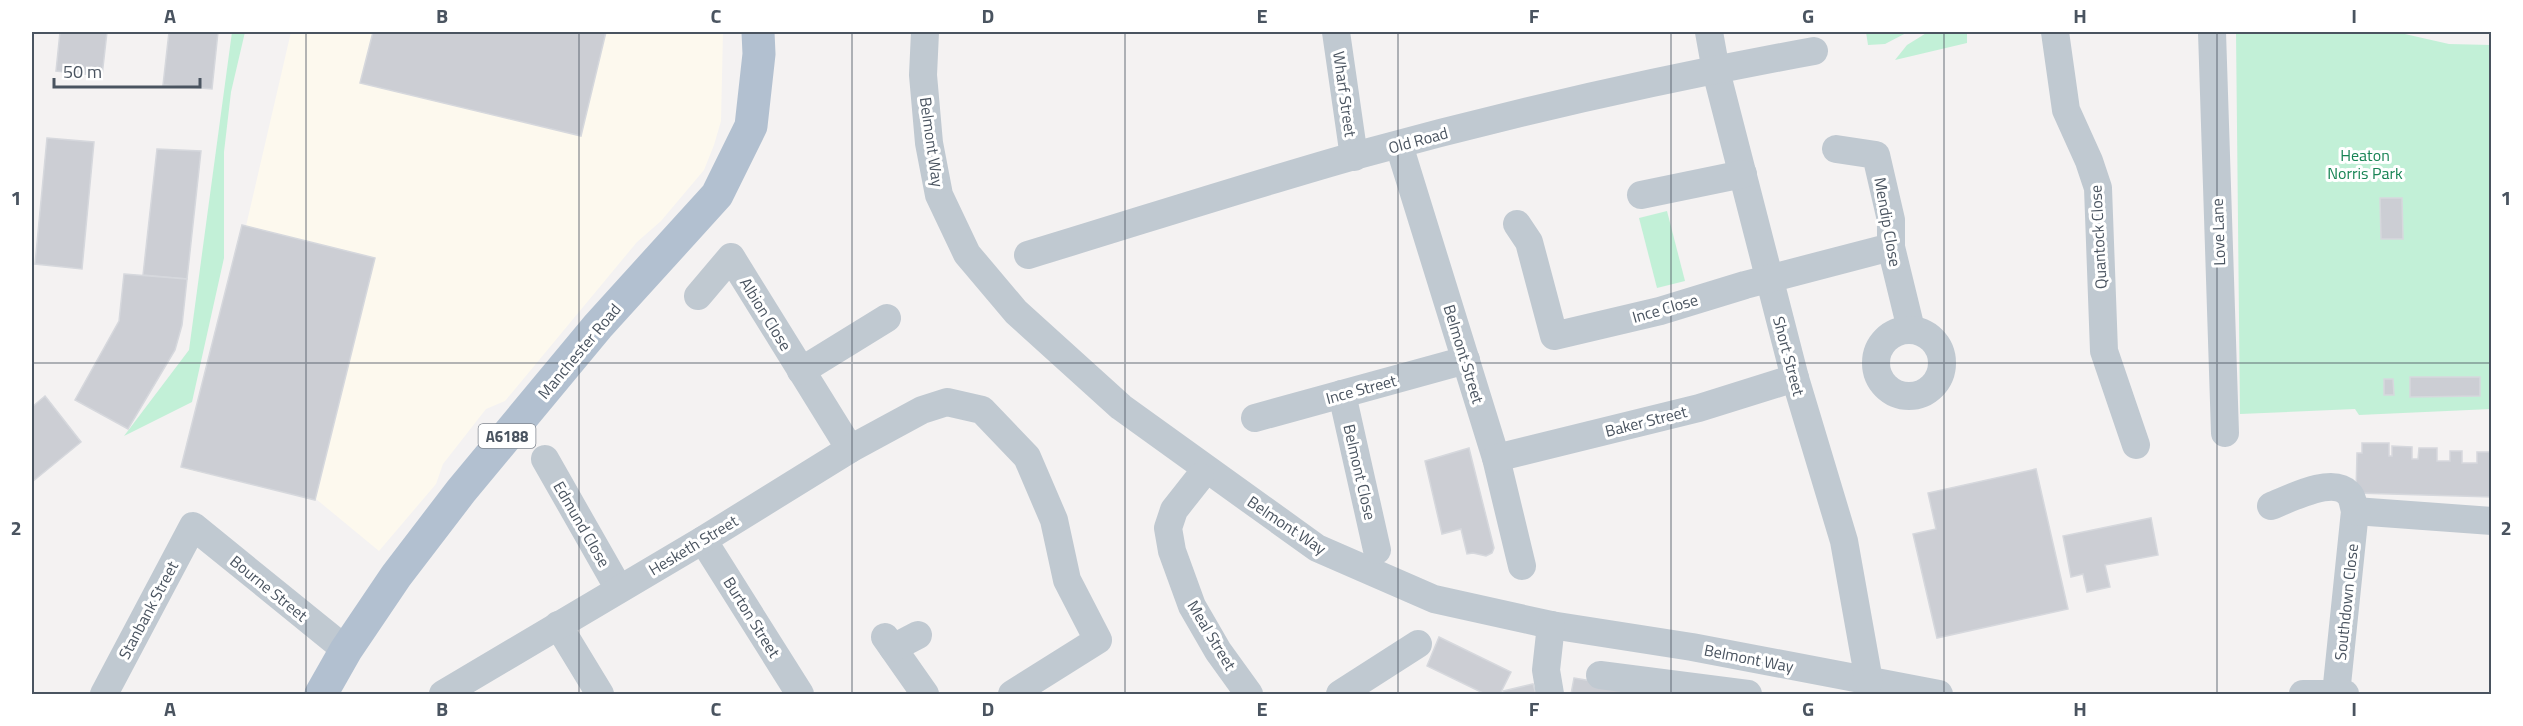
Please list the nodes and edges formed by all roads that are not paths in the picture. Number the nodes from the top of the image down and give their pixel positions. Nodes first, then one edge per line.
1 (1336, 32) edge
2 (1709, 32) edge
3 (2055, 32) edge
4 (2212, 32) edge
5 (923, 34) edge
6 (764, 39) edge
7 (1814, 51) dead end
8 (1716, 71) junction
9 (1399, 145) junction
10 (1836, 149) dead end
11 (1353, 157) junction
12 (1743, 174) junction
13 (1641, 195) dead end
14 (1517, 224) dead end
15 (1891, 247) junction
16 (1028, 255) dead end
17 (1769, 279) junction
18 (698, 296) dead end
19 (887, 318) dead end
20 (1911, 329) dead end
21 (1466, 360) junction
22 (801, 371) junction
23 (1794, 378) junction
24 (1342, 394) junction
25 (1255, 418) dead end
26 (2225, 433) dead end
27 (2136, 445) dead end
28 (850, 450) junction
29 (1496, 458) junction
30 (544, 459) dead end
31 (1200, 477) dead end
32 (2271, 506) dead end
33 (2355, 511) junction
34 (2492, 521) edge
35 (193, 526) joint
36 (704, 540) junction
37 (1377, 550) dead end
38 (1522, 566) dead end
39 (619, 589) junction
40 (558, 625) junction
41 (1551, 625) junction
42 (918, 635) dead end
43 (1418, 644) dead end
44 (346, 650) junction
45 (1600, 675) dead end
46 (1869, 681) junction
47 (104, 694) edge
48 (321, 694) edge
49 (443, 694) edge
50 (600, 694) edge
51 (800, 694) edge
52 (925, 694) edge
53 (1012, 694) edge
54 (1250, 694) edge
55 (1340, 694) edge
56 (1550, 694) edge
57 (1736, 694) edge
58 (1939, 694) edge
59 (2303, 694) edge
60 (2336, 694) edge
61 (2344, 694) edge

1 - 11 street, Wharf Street
2 - 8 street, Short Street
3 - 27 street, Quantock Close
4 - 26 street, Love Lane
5 - 41 street, Belmont Way
6 - 44 main road, Manchester Road / A6188
7 - 8 street, Old Road
8 - 9 street, Old Road
8 - 12 street, Short Street
9 - 11 street, Old Road
9 - 21 street, Belmont Street
10 - 15 street, Mendip Close
11 - 16 street, Old Road
12 - 13 street
12 - 17 street, Short Street
14 - 17 street, Ince Close
15 - 17 street, Ince Close
15 - 20 street, Mendip Close
17 - 23 street, Short Street
18 - 22 street, Albion Close
19 - 22 street
21 - 24 street, Ince Street
21 - 29 street, Belmont Street
22 - 28 street, Albion Close
23 - 29 street, Baker Street
23 - 46 street, Short Street
24 - 25 street, Ince Street
24 - 37 street, Belmont Close
28 - 36 street, Hesketh Street
28 - 53 street, Hesketh Street
29 - 38 street, Belmont Street
30 - 39 street, Edmund Close
31 - 54 street, Meal Street
32 - 33 street
33 - 34 street
33 - 60 street, Southdown Close
35 - 44 street, Bourne Street
35 - 47 street, Stanbank Street
36 - 39 street, Hesketh Street
36 - 51 street, Burton Street
39 - 40 street, Hesketh Street
40 - 49 street, Hesketh Street
40 - 50 street
41 - 46 street, Belmont Way
41 - 56 street
42 - 52 street
43 - 55 street
44 - 48 main road, Manchester Road / A6188
45 - 57 street
46 - 58 street, Belmont Way
59 - 60 street
60 - 61 street

